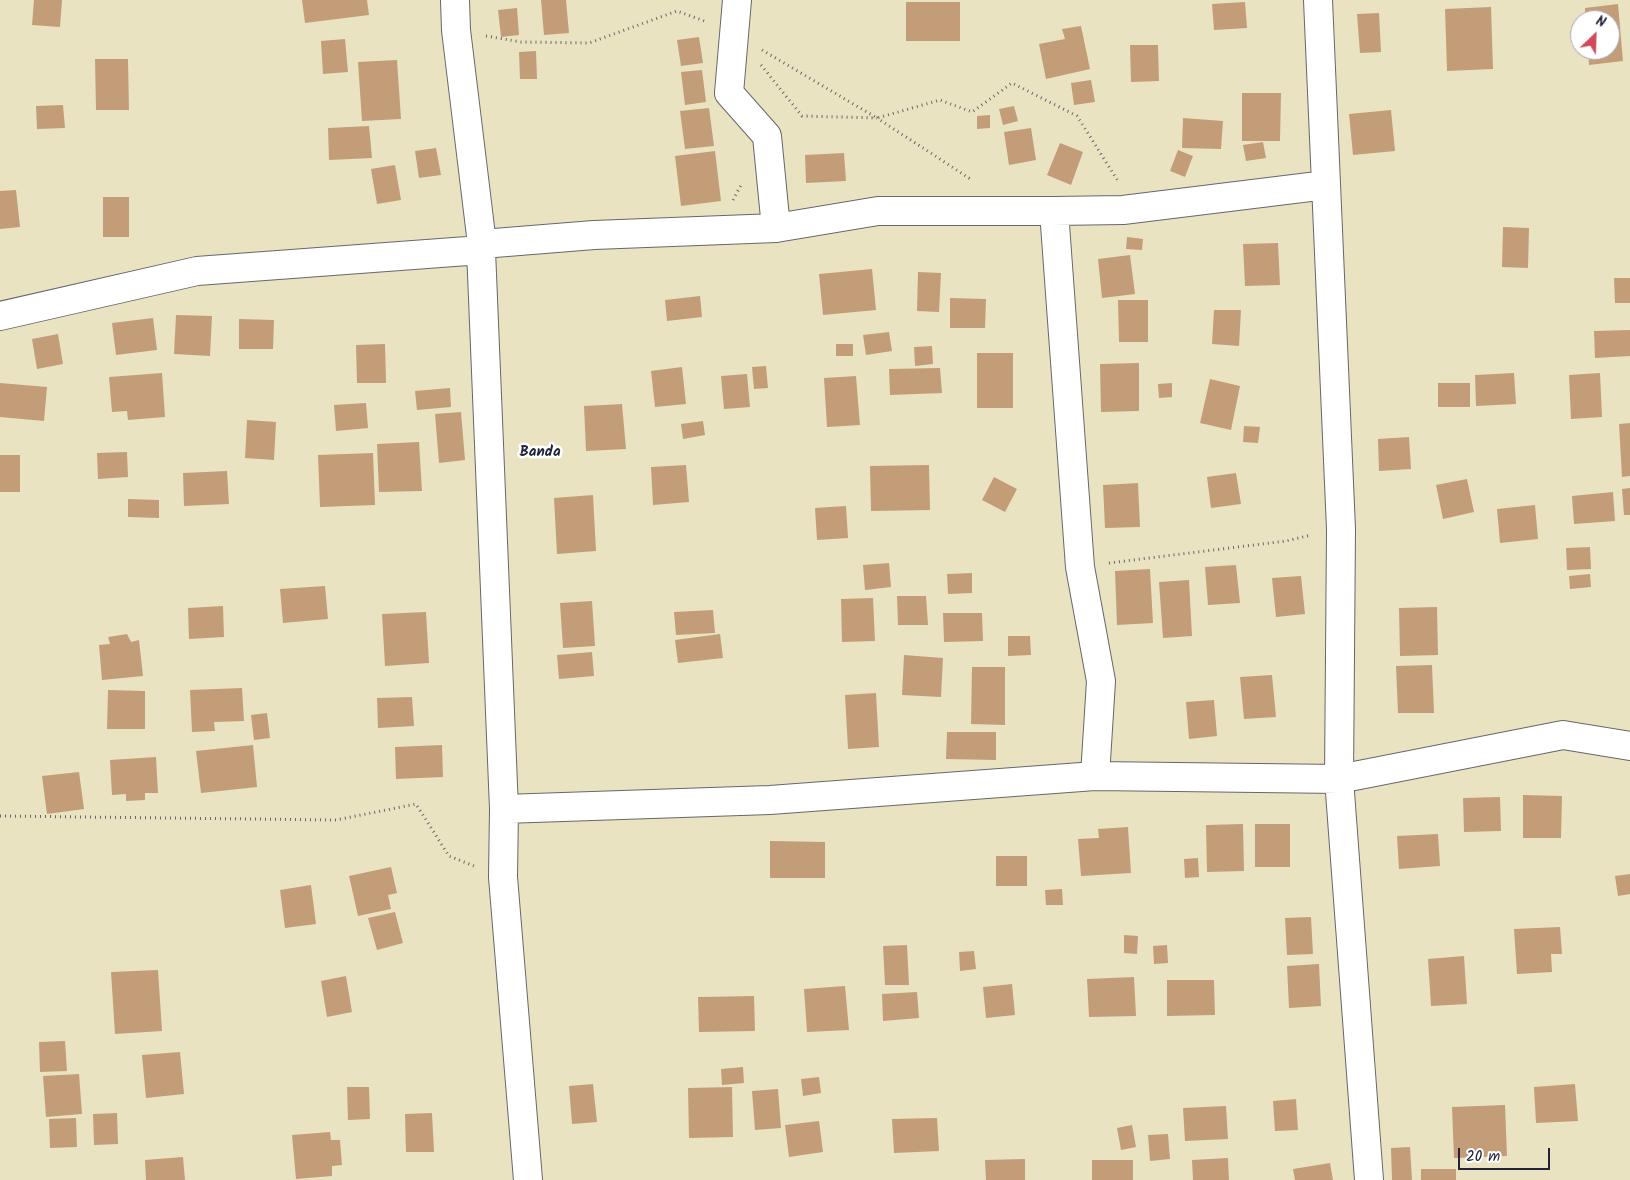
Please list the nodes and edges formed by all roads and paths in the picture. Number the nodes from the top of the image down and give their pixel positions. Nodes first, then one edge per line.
1 (455, 0) edge
2 (737, 0) edge
3 (1318, 0) edge
4 (735, 34) junction
5 (1326, 185) junction
6 (1123, 210) junction
7 (1054, 211) junction
8 (776, 228) junction
9 (481, 247) junction
10 (0, 316) edge
11 (1341, 529) junction
12 (1080, 567) junction
13 (1630, 746) edge
14 (1096, 776) junction
15 (1339, 779) junction
16 (504, 808) junction
17 (0, 816) edge
18 (503, 877) junction
19 (528, 1180) edge
20 (1369, 1180) edge

1 - 9 street
2 - 4 street
3 - 5 street
4 - 6 path
4 - 8 street
5 - 6 street
5 - 11 street
6 - 7 street
7 - 8 street
7 - 12 street
8 - 9 street
9 - 10 street
9 - 16 street
11 - 12 path
11 - 15 street
12 - 14 street
13 - 15 street
14 - 15 street
14 - 16 street
15 - 20 street
16 - 18 street
17 - 18 path
18 - 19 street

